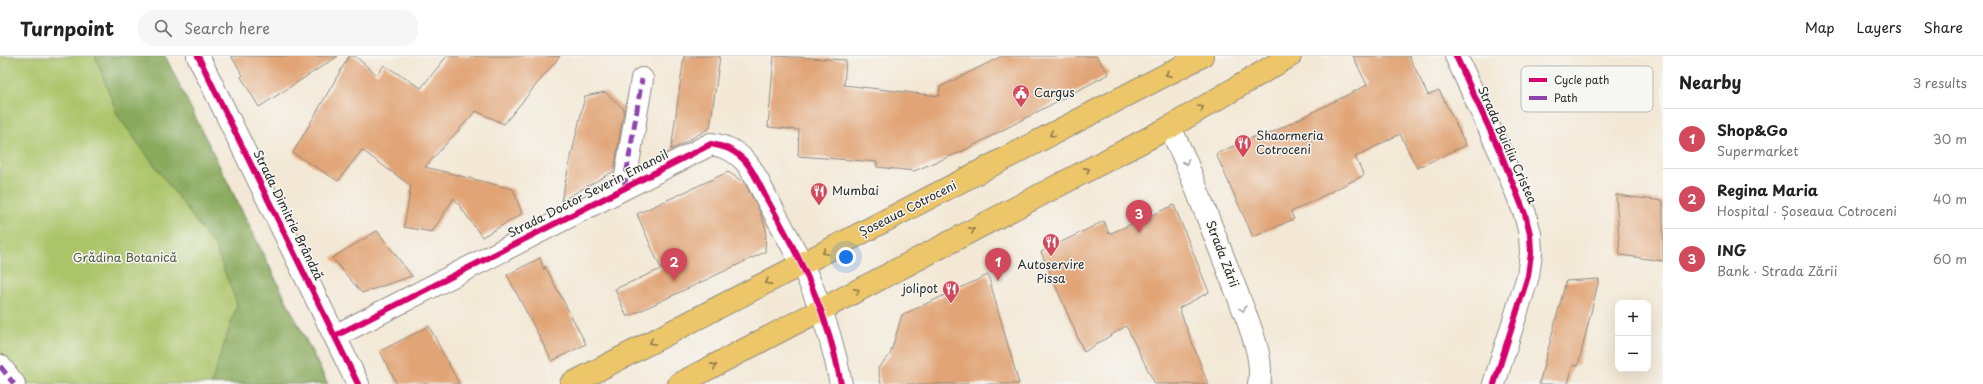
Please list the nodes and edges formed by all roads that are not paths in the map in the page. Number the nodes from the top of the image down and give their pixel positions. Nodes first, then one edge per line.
1 (198, 56) edge
2 (1202, 56) edge
3 (1290, 56) edge
4 (1456, 56) edge
5 (642, 79) dead end
6 (1170, 127) junction
7 (624, 188) junction
8 (802, 264) junction
9 (822, 309) junction
10 (336, 336) junction
11 (0, 366) edge
12 (14, 384) edge
13 (358, 384) edge
14 (571, 384) edge
15 (680, 384) edge
16 (841, 384) edge
17 (1259, 384) edge
18 (1494, 384) edge

1 - 10 street, Strada Dimitrie Brândză
2 -> 8 main road, Șoseaua Cotroceni
6 -> 3 main road
4 - 18 street, Strada Buicliu Cristea
5 - 7 street
9 -> 6 main road
6 -> 17 street, Strada Zării
7 - 8 street, Strada Doctor Severin Emanoil
7 - 10 street, Strada Doctor Severin Emanoil
8 - 9 street, Strada Doctor Severin Emanoil
8 -> 14 main road, Șoseaua Cotroceni
15 -> 9 main road
9 - 16 street, Strada Doctor Severin Emanoil
10 - 13 street, Strada Dimitrie Brândză
11 - 12 street

